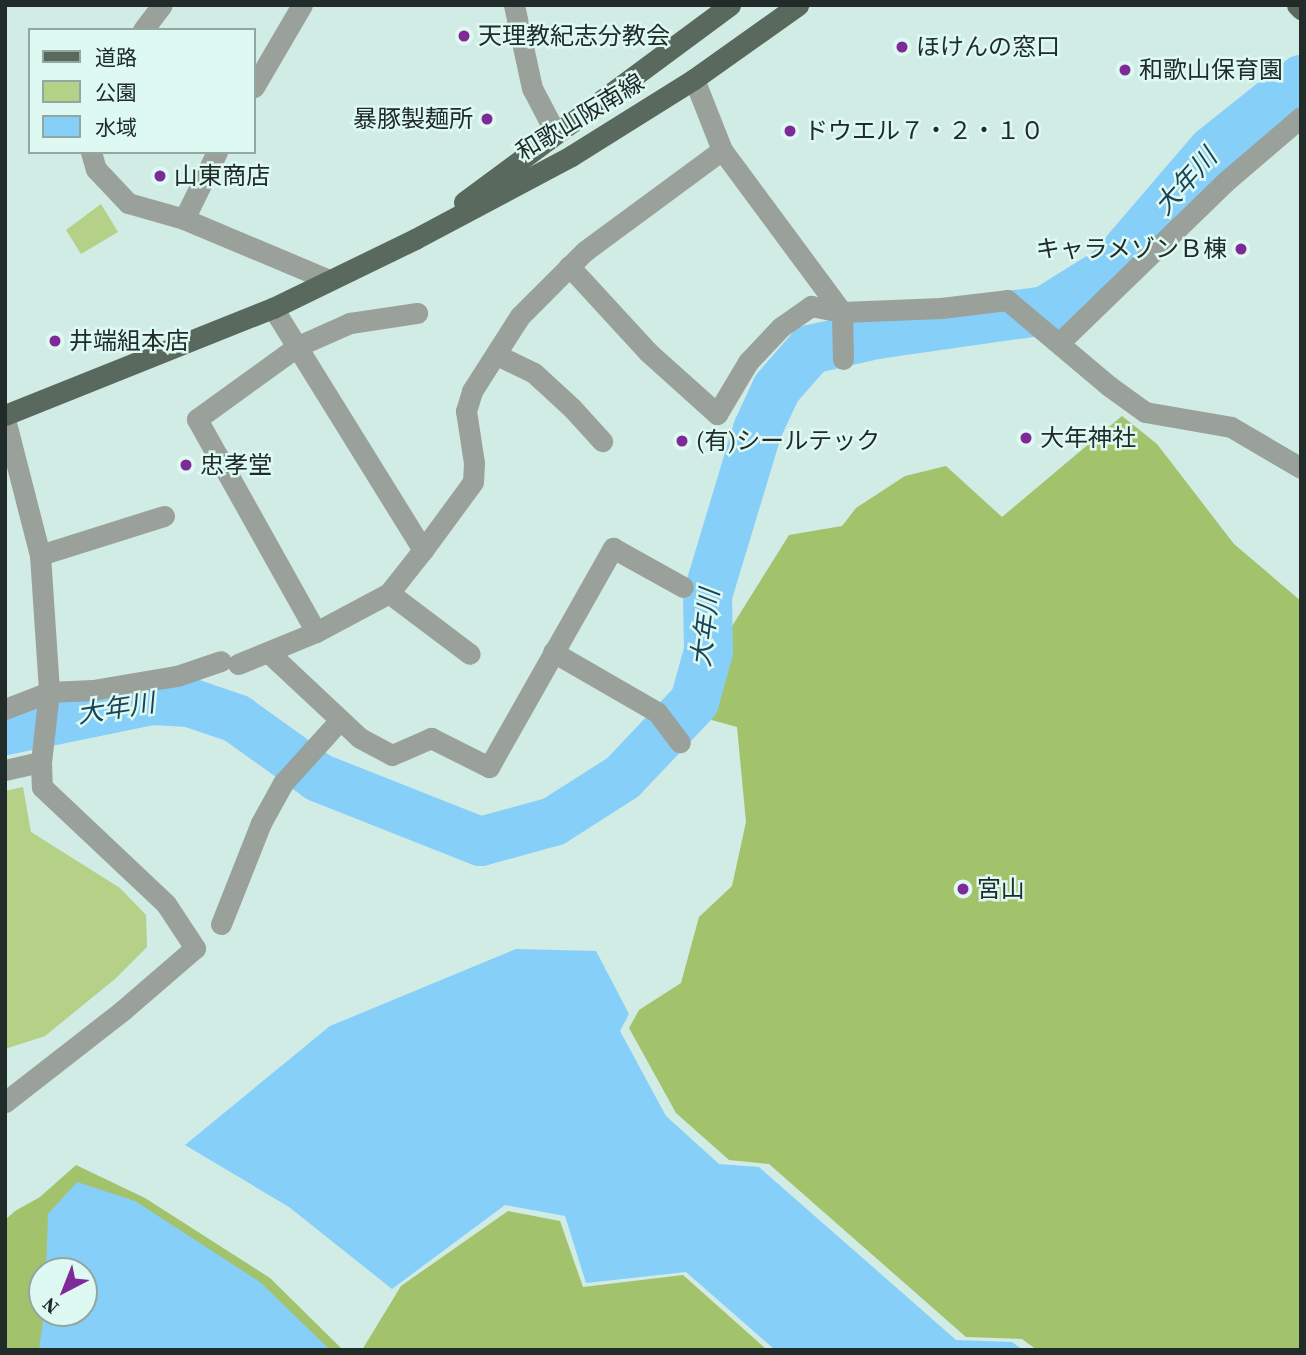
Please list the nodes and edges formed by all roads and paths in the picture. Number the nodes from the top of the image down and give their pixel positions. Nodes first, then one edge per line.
1 (162, 5) edge
2 (302, 5) edge
3 (514, 5) edge
4 (772, 5) edge
5 (798, 5) edge
6 (1297, 5) edge
7 (726, 7) edge
8 (1301, 9) edge
9 (145, 28) edge
10 (741, 45) junction
11 (694, 79) junction
12 (256, 84) edge
13 (1301, 117) edge
14 (555, 132) junction
15 (722, 150) junction
16 (92, 154) edge
17 (217, 154) edge
18 (184, 219) junction
19 (415, 239) junction
20 (569, 266) junction
21 (329, 280) junction
22 (273, 309) junction
23 (842, 312) junction
24 (417, 313) dead end
25 (1054, 339) junction
26 (298, 346) junction
27 (497, 355) junction
28 (843, 359) dead end
29 (5, 417) edge
30 (602, 441) dead end
31 (1301, 468) edge
32 (164, 516) dead end
33 (423, 550) junction
34 (40, 555) junction
35 (683, 587) dead end
36 (389, 593) junction
37 (316, 632) junction
38 (268, 652) junction
39 (553, 652) junction
40 (470, 654) dead end
41 (48, 697) junction
42 (5, 709) edge
43 (340, 720) junction
44 (680, 742) dead end
45 (41, 762) junction
46 (5, 769) edge
47 (221, 924) dead end
48 (5, 1101) edge

1 - 9 street
2 - 12 street
3 - 14 street
4 - 10 main road
5 - 10 main road, 和歌山阪南線
6 - 8 main road
7 - 14 main road, 和歌山阪南線
10 - 11 main road, 和歌山阪南線
11 - 15 street
11 - 19 main road, 和歌山阪南線
13 - 25 street
14 - 19 main road, 和歌山阪南線
15 - 20 street
15 - 23 street
16 - 18 street
17 - 18 street
18 - 21 street
19 - 21 main road, 和歌山阪南線
20 - 23 street
20 - 27 street
21 - 22 main road, 和歌山阪南線
22 - 26 street
22 - 29 main road, 和歌山阪南線
23 - 25 street
23 - 28 street
24 - 26 street
25 - 31 street
26 - 33 street
26 - 37 street
27 - 30 street
27 - 33 street
29 - 34 street
32 - 34 street
33 - 36 street
34 - 41 street
35 - 39 street
36 - 37 street
36 - 40 street
37 - 38 street
38 - 41 street
38 - 43 street
39 - 43 street
39 - 44 street
41 - 42 street
41 - 45 street
43 - 47 street
45 - 46 street
45 - 48 street

